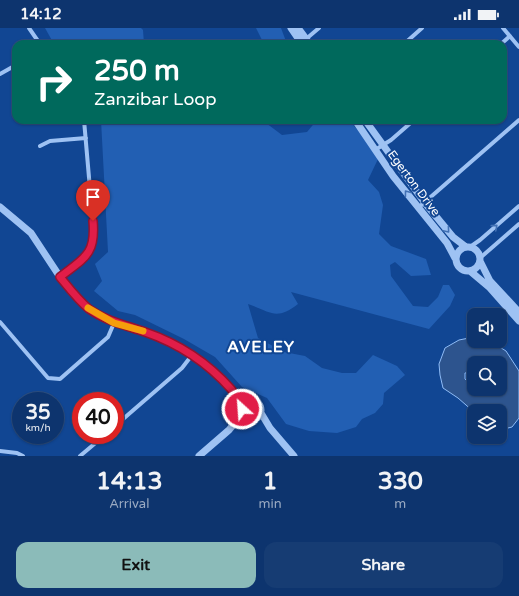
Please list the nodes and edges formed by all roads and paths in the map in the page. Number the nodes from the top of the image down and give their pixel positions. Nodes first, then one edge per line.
1 (29, 28) edge
2 (292, 28) edge
3 (298, 28) edge
4 (319, 28) edge
5 (422, 28) edge
6 (503, 28) edge
7 (510, 36) junction
8 (37, 40) edge
9 (304, 40) edge
10 (305, 40) edge
11 (308, 40) edge
12 (408, 40) edge
13 (506, 40) edge
14 (519, 47) edge
15 (12, 67) edge
16 (0, 74) edge
17 (519, 120) edge
18 (84, 124) edge
19 (358, 124) edge
20 (368, 124) edge
21 (409, 124) edge
22 (86, 138) junction
23 (383, 145) junction
24 (40, 146) dead end
25 (375, 150) junction
26 (425, 203) junction
27 (0, 206) edge
28 (519, 206) edge
29 (418, 208) junction
30 (519, 224) edge
31 (468, 247) junction
32 (455, 258) junction
33 (480, 260) junction
34 (470, 271) junction
35 (60, 277) junction
36 (519, 312) edge
37 (519, 321) edge
38 (0, 322) edge
39 (114, 323) junction
40 (192, 355) junction
41 (232, 390) junction
42 (250, 401) junction
43 (242, 410) junction
44 (261, 413) junction
45 (124, 418) edge
46 (252, 419) junction
47 (270, 428) junction
48 (229, 430) junction
49 (94, 444) edge
50 (0, 451) edge
51 (23, 456) edge
52 (80, 456) edge
53 (199, 456) edge
54 (294, 456) edge

1 - 8 street
2 - 9 street
3 - 10 street
4 - 11 street
5 - 12 street
6 - 7 street
7 - 13 street
7 - 14 street
15 - 16 street
17 - 26 street
18 - 22 street
19 - 25 street, Egerton Drive
20 - 23 street, Egerton Drive
21 - 23 street
22 - 24 street
22 - 35 street
23 - 25 street
23 - 26 street, Egerton Drive
29 -> 25 street, Egerton Drive
26 - 29 street
26 -> 31 street, Egerton Drive
27 - 35 street
31 -> 28 street
29 - 32 street, Egerton Drive
30 - 33 street
31 - 32 street
31 - 33 street
32 - 34 street
33 - 34 street
33 - 36 street
34 - 37 street
35 - 39 street
38 - 39 street
39 - 40 street
40 - 41 street
40 - 45 street
41 - 42 street
41 - 43 street
42 - 43 street
42 - 44 street
43 - 46 street
43 - 48 street
44 - 46 street
44 - 47 street
46 - 47 street
46 - 48 street
47 - 54 street
48 - 53 street
49 - 52 street
50 - 51 street

